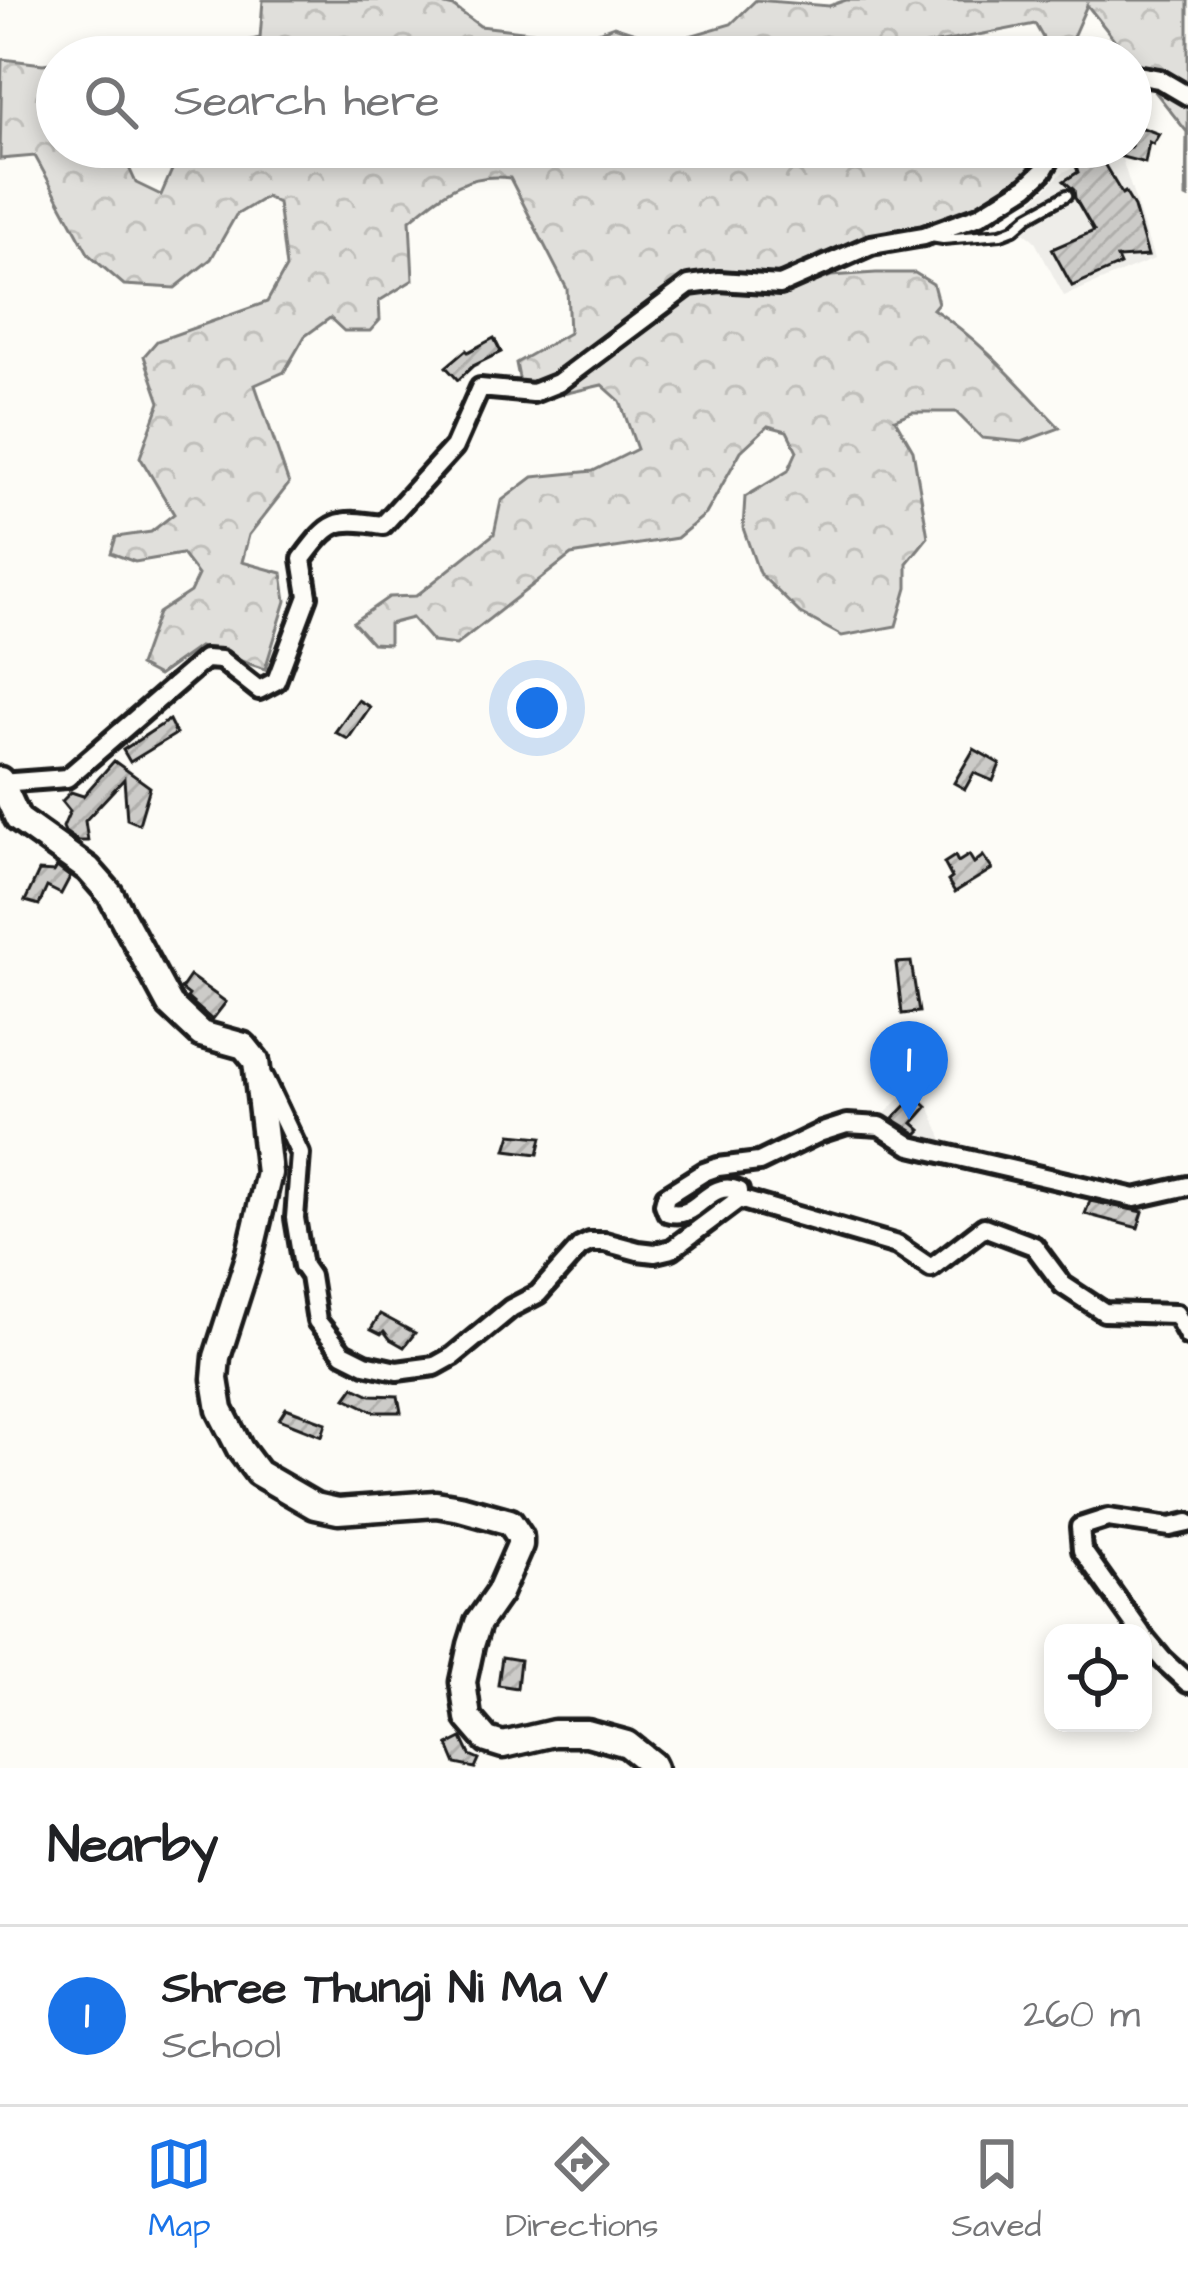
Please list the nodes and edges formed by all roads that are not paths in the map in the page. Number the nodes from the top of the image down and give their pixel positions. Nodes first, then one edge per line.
1 (1152, 78) edge
2 (1188, 96) edge
3 (1045, 168) edge
4 (1067, 195) dead end
5 (924, 236) junction
6 (0, 782) edge
7 (256, 1061) junction
8 (1188, 1186) edge
9 (739, 1199) junction
10 (1188, 1336) edge
11 (1188, 1523) edge
12 (1135, 1624) edge
13 (1152, 1646) edge
14 (1188, 1683) edge
15 (654, 1768) edge

1 - 2 street
3 - 5 street
4 - 5 lane
5 - 6 street
6 - 7 street
7 - 9 street
7 - 15 street
8 - 9 street
9 - 10 street
11 - 12 street
13 - 14 street

